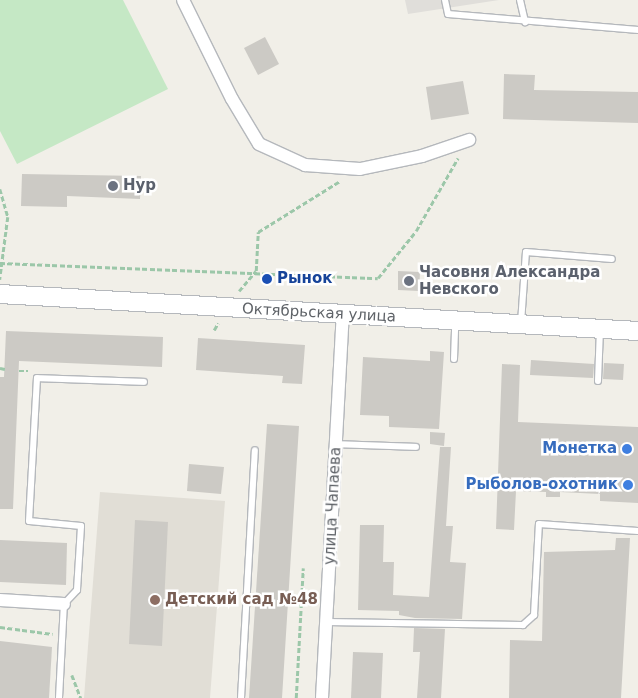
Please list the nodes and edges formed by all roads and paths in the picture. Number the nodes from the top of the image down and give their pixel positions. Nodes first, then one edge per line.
1 (183, 0) edge
2 (445, 0) edge
3 (520, 0) edge
4 (525, 22) junction
5 (638, 30) edge
6 (469, 140) joint
7 (360, 169) junction
8 (0, 189) edge
9 (612, 259) dead end
10 (1, 263) edge
11 (256, 271) junction
12 (0, 279) edge
13 (0, 294) edge
14 (225, 307) junction
15 (343, 314) junction
16 (455, 320) junction
17 (520, 324) junction
18 (600, 329) junction
19 (214, 330) dead end
20 (638, 331) edge
21 (454, 359) dead end
22 (0, 368) edge
23 (5, 369) dead end
24 (144, 382) dead end
25 (598, 382) dead end
26 (336, 444) junction
27 (416, 447) dead end
28 (255, 450) dead end
29 (638, 531) edge
30 (303, 568) dead end
31 (0, 600) edge
32 (64, 604) junction
33 (326, 622) junction
34 (59, 698) edge
35 (241, 698) edge
36 (296, 698) edge
37 (322, 698) edge

1 - 7 street
2 - 4 lane
3 - 4 lane
4 - 5 lane
6 - 7 street
6 - 11 path
7 - 11 path
8 - 10 path
9 - 17 lane
10 - 11 path
10 - 12 path
11 - 14 path
13 - 14 main road, Октябрьская улица
14 - 15 main road, Октябрьская улица
14 - 19 path
15 - 16 main road, Октябрьская улица
15 - 26 street, улица Чапаева
16 - 17 main road, Октябрьская улица
16 - 21 lane
17 - 18 main road, Октябрьская улица
18 - 20 main road, Октябрьская улица
18 - 25 lane
22 - 23 path
24 - 32 lane
26 - 27 lane
26 - 33 street, улица Чапаева
28 - 35 lane
29 - 33 lane
30 - 36 path
31 - 32 street
32 - 34 lane
33 - 37 street, улица Чапаева

